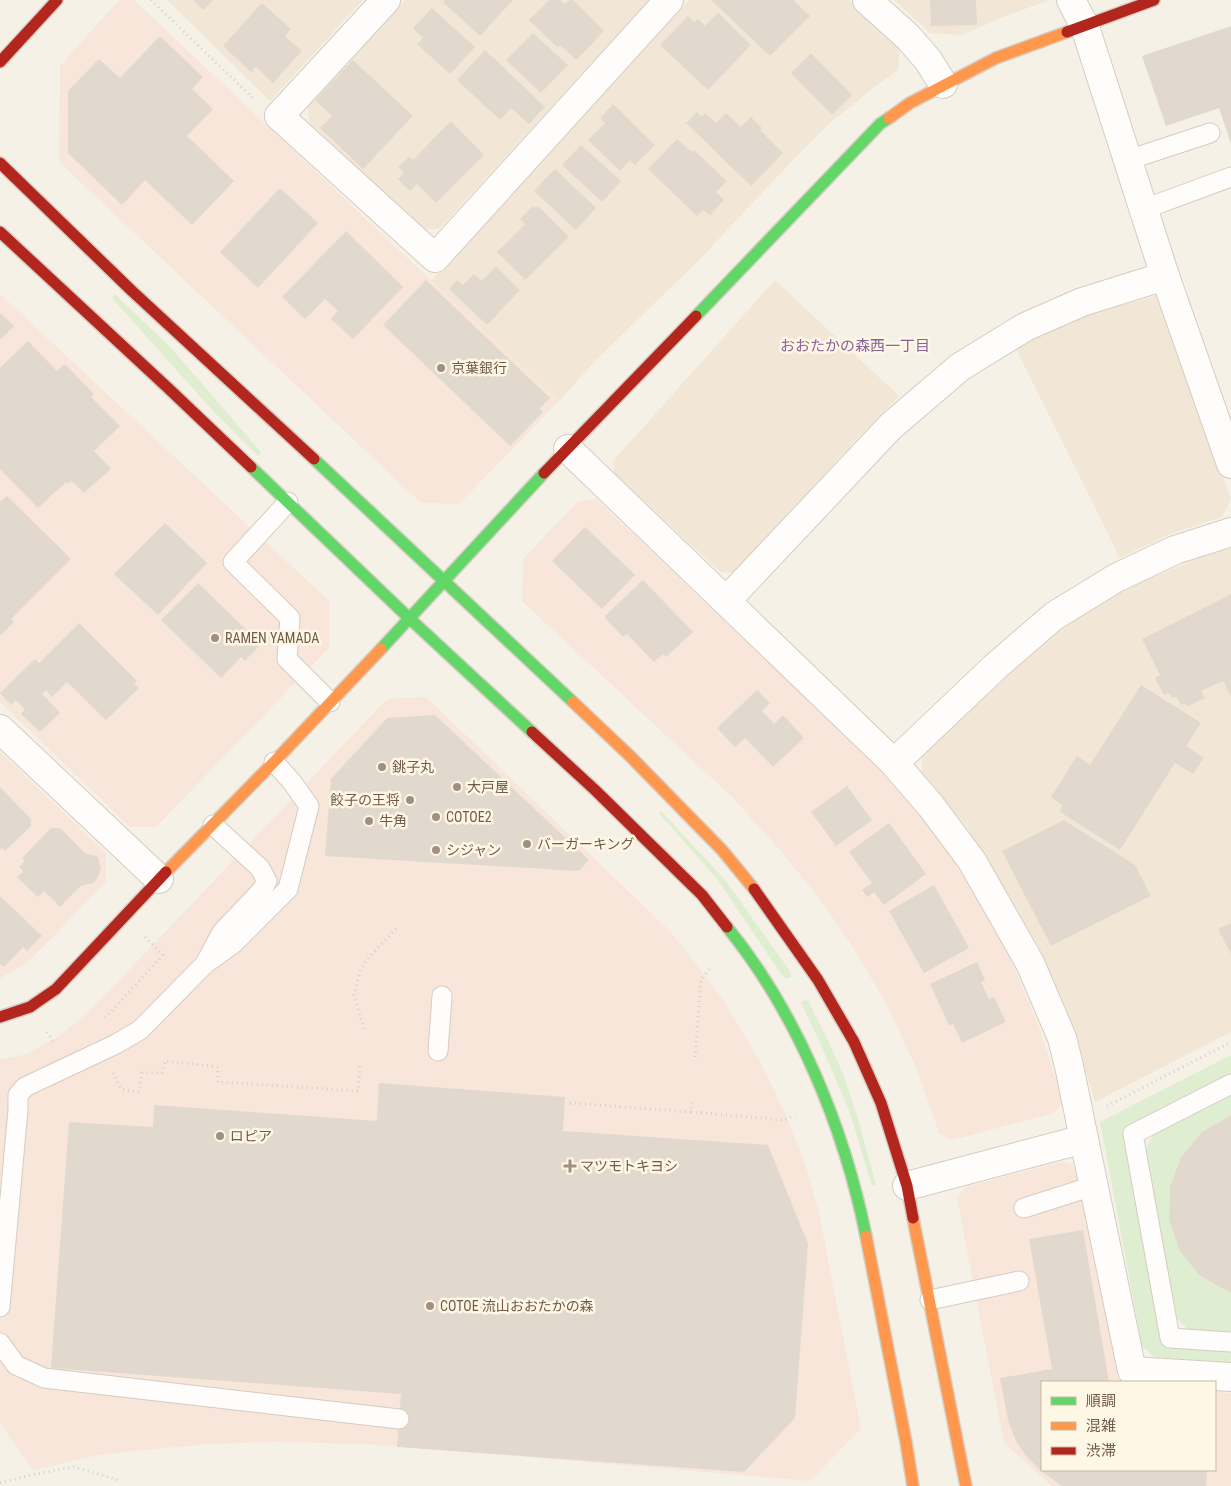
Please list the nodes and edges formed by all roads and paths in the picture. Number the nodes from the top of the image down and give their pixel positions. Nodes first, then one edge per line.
1 (57, 0) edge
2 (152, 0) edge
3 (386, 0) edge
4 (669, 0) edge
5 (867, 0) edge
6 (1071, 0) edge
7 (1154, 0) edge
8 (1085, 26) junction
9 (0, 62) edge
10 (943, 84) junction
11 (280, 116) junction
12 (1210, 132) dead end
13 (1128, 160) junction
14 (0, 163) edge
15 (1231, 177) edge
16 (1144, 209) junction
17 (0, 232) edge
18 (1165, 276) junction
19 (568, 449) junction
20 (1231, 464) edge
21 (288, 502) junction
22 (1231, 532) edge
23 (444, 580) junction
24 (727, 600) junction
25 (409, 618) junction
26 (330, 702) junction
27 (0, 729) edge
28 (274, 762) junction
29 (894, 763) junction
30 (213, 824) junction
31 (159, 879) junction
32 (397, 928) dead end
33 (145, 936) dead end
34 (205, 964) junction
35 (712, 966) dead end
36 (442, 996) dead end
37 (0, 1017) edge
38 (104, 1019) dead end
39 (45, 1029) dead end
40 (364, 1029) dead end
41 (53, 1041) dead end
42 (1231, 1042) edge
43 (438, 1051) dead end
44 (695, 1057) dead end
45 (360, 1065) dead end
46 (111, 1068) dead end
47 (1231, 1084) edge
48 (692, 1100) dead end
49 (570, 1103) dead end
50 (1106, 1107) dead end
51 (691, 1112) junction
52 (795, 1115) dead end
53 (1084, 1139) junction
54 (907, 1186) junction
55 (1094, 1186) junction
56 (1024, 1208) dead end
57 (1019, 1280) dead end
58 (930, 1300) junction
59 (0, 1307) edge
60 (1231, 1342) edge
61 (0, 1343) edge
62 (1231, 1377) edge
63 (399, 1419) dead end
64 (118, 1480) dead end
65 (0, 1483) edge
66 (913, 1486) edge
67 (966, 1486) edge

1 - 9 street
2 - 11 path
3 - 11 street
4 - 11 street
5 - 10 street
6 - 8 street
7 - 8 street
8 - 10 street
8 - 13 street
10 - 19 street
12 - 13 lane
13 - 16 street
14 - 23 street
15 - 16 lane
16 - 18 street
17 - 21 street
18 - 20 street
18 - 24 street
19 - 23 street
19 - 24 street
21 - 25 street
21 - 26 lane
22 - 29 street
23 - 25 street
23 - 54 street
24 - 29 street
25 - 26 street
25 - 66 street
26 - 28 street
27 - 31 street
28 - 30 street
28 - 34 lane
29 - 53 street
30 - 31 street
30 - 34 lane
31 - 37 street
32 - 40 path
33 - 38 path
34 - 59 lane
35 - 44 path
36 - 43 lane
39 - 41 path
42 - 50 path
45 - 46 path
47 - 60 lane
48 - 51 path
49 - 51 path
51 - 52 path
53 - 54 street
53 - 55 street
54 - 58 street
55 - 56 lane
55 - 62 street
57 - 58 lane
58 - 67 street
61 - 63 lane
64 - 65 path

